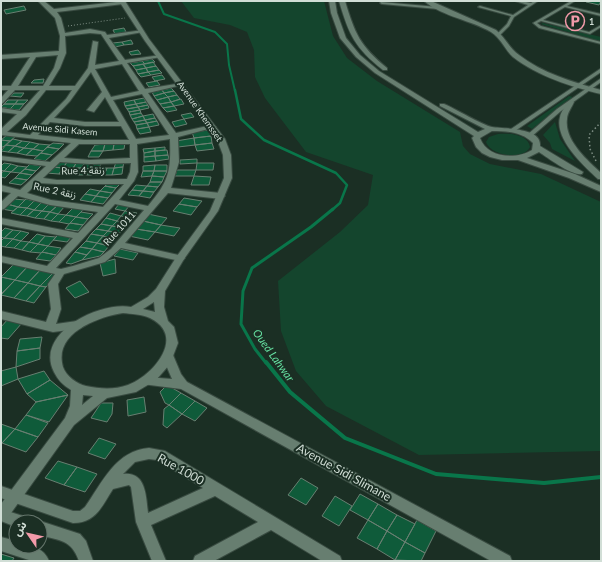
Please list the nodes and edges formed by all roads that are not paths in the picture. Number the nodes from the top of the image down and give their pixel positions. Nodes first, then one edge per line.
1 (41, 1) edge
2 (79, 1) edge
3 (332, 1) edge
4 (342, 1) edge
5 (427, 1) edge
6 (517, 1) edge
7 (536, 1) edge
8 (573, 1) edge
9 (122, 2) edge
10 (382, 3) dead end
11 (530, 4) junction
12 (564, 6) junction
13 (480, 7) dead end
14 (438, 8) junction
15 (50, 9) junction
16 (601, 15) edge
17 (513, 16) junction
18 (540, 20) junction
19 (601, 26) edge
20 (141, 31) junction
21 (498, 34) junction
22 (62, 35) junction
23 (106, 37) junction
24 (601, 44) edge
25 (101, 45) junction
26 (63, 53) junction
27 (34, 55) junction
28 (159, 56) junction
29 (2, 59) edge
30 (124, 63) junction
31 (91, 68) junction
32 (601, 70) edge
33 (601, 80) edge
34 (180, 84) junction
35 (582, 84) junction
36 (1, 88) edge
37 (14, 88) junction
38 (44, 88) junction
39 (77, 88) junction
40 (589, 88) junction
41 (105, 92) junction
42 (145, 92) junction
43 (601, 92) edge
44 (110, 99) junction
45 (1, 102) edge
46 (571, 102) junction
47 (1, 110) edge
48 (91, 110) dead end
49 (23, 113) junction
50 (50, 120) junction
51 (124, 124) junction
52 (212, 127) junction
53 (491, 129) junction
54 (513, 130) junction
55 (1, 133) edge
56 (478, 135) junction
57 (174, 136) junction
58 (529, 136) junction
59 (32, 137) junction
60 (77, 142) junction
61 (134, 142) junction
62 (537, 147) junction
63 (1, 158) edge
64 (520, 158) junction
65 (134, 160) junction
66 (56, 162) junction
67 (601, 177) edge
68 (36, 180) junction
69 (130, 181) junction
70 (601, 182) edge
71 (601, 189) edge
72 (3, 190) edge
73 (166, 190) junction
74 (19, 192) junction
75 (221, 196) junction
76 (114, 201) junction
77 (1, 207) edge
78 (150, 209) junction
79 (106, 210) junction
80 (1, 221) edge
81 (78, 236) junction
82 (119, 245) junction
83 (180, 258) junction
84 (1, 259) edge
85 (48, 270) junction
86 (61, 272) junction
87 (160, 291) junction
88 (135, 309) junction
89 (1, 315) edge
90 (163, 321) junction
91 (77, 325) junction
92 (51, 327) junction
93 (62, 341) junction
94 (169, 358) junction
95 (146, 380) junction
96 (183, 385) junction
97 (77, 388) junction
98 (106, 393) junction
99 (70, 421) junction
100 (108, 485) junction
101 (215, 489) junction
102 (1, 492) edge
103 (16, 496) junction
104 (1, 515) edge
105 (143, 522) junction
106 (271, 522) junction
107 (48, 530) edge
108 (1, 544) edge
109 (42, 561) edge
110 (86, 561) edge
111 (159, 561) edge
112 (200, 561) edge
113 (334, 561) edge
114 (505, 561) edge

1 - 15 street
2 - 15 street
3 - 56 street
4 - 53 street
5 - 14 street
6 - 11 lane
7 - 11 lane
8 - 12 lane
9 - 15 street
9 - 20 street, Avenue Khemsset
10 - 14 lane
11 - 17 lane
12 - 16 lane
12 - 18 lane
13 - 17 lane
14 - 21 street
15 - 22 street
17 - 21 lane
18 - 19 lane
18 - 24 lane
20 - 23 street
20 - 28 street, Avenue Khemsset
21 - 35 street
22 - 23 street
22 - 26 street
23 - 25 street
25 - 30 street
25 - 31 street
26 - 27 street
26 - 38 street
27 - 29 street
27 - 37 street
28 - 30 street
28 - 34 street, Avenue Khemsset
30 - 31 street
30 - 42 street
31 - 39 street
31 - 41 street
32 - 35 lane
33 - 40 lane
34 - 42 street
34 - 52 street, Avenue Khemsset
35 - 40 street
35 - 54 lane
36 - 37 street
37 - 38 street
37 - 45 street
38 - 39 street
38 - 49 street
39 - 50 street
40 - 43 street
40 - 46 lane
41 - 44 street
41 - 48 street
42 - 44 street
42 - 57 street
44 - 51 street
46 - 58 lane
46 - 67 street
47 - 49 street
49 - 55 street
50 - 51 street
50 - 59 street
51 - 61 street
52 - 57 street, Avenue Sidi Kasem
52 - 75 street, Avenue Khemsset
53 - 54 street
53 - 56 street
54 - 58 street
55 - 59 street, Avenue Sidi Kasem
56 - 64 street
57 - 61 street, Avenue Sidi Kasem
57 - 73 street, Rue 1011
58 - 62 street
59 - 60 street, Avenue Sidi Kasem
60 - 61 street, Avenue Sidi Kasem
60 - 66 street
61 - 65 street
62 - 64 street
62 - 70 street
63 - 66 street
64 - 71 street
65 - 66 street
65 - 69 street
66 - 68 street
68 - 69 street, Rue 4 زنقة
68 - 74 street
69 - 76 street
72 - 74 street, Rue 2 زنقة
73 - 75 street
73 - 78 street, Rue 1011
74 - 77 street
74 - 79 street, Rue 2 زنقة
75 - 83 street, Avenue Khemsset
76 - 78 street
76 - 79 street
78 - 82 street, Rue 1011
79 - 81 street
80 - 81 street
81 - 85 street
82 - 83 street
82 - 86 street, Rue 1011
83 - 87 street, Avenue Khemsset
84 - 85 street, Rue 1011
85 - 86 street, Rue 1011
86 - 92 street
87 - 88 street, Avenue Khemsset
87 - 90 street
88 - 90 street
88 - 91 street
89 - 92 street
90 - 94 street
91 - 92 street
91 - 93 street
92 - 93 street
93 - 97 street
94 - 95 street
94 - 96 street
95 - 96 street, Avenue Sidi Slimane
95 - 98 street
96 - 114 street, Avenue Sidi Slimane
97 - 98 street
97 - 99 street
98 - 99 street
99 - 103 street
100 - 101 street, Rue 1000
100 - 103 street, Rue 1000
100 - 105 street
101 - 105 street
101 - 106 street, Rue 1000
102 - 103 street, Rue 1000
103 - 104 street
105 - 111 street
106 - 112 street
106 - 113 street, Rue 1000
107 - 110 street
108 - 109 street

